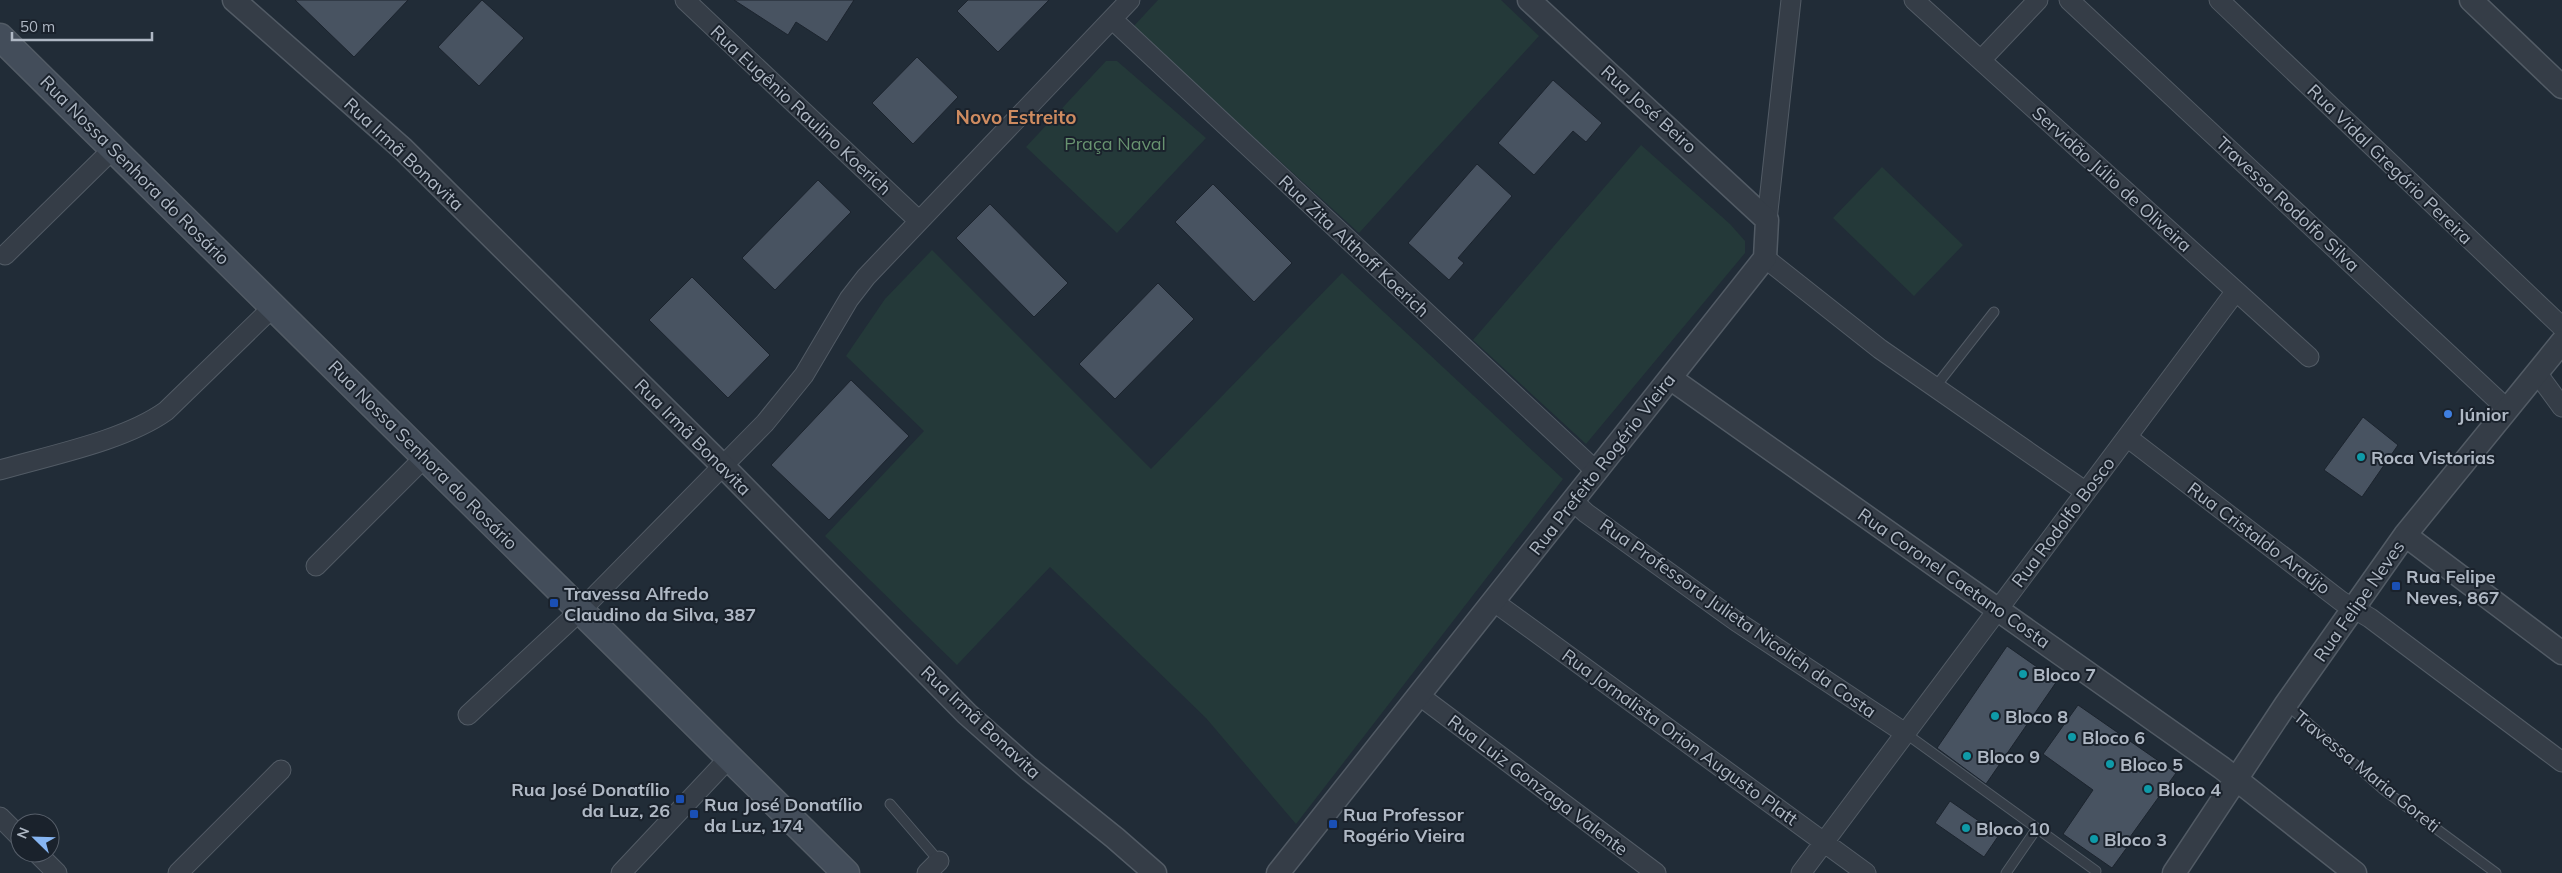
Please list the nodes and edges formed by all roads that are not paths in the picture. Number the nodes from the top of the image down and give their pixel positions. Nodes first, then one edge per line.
1 (234, 0) edge
2 (685, 0) edge
3 (1130, 0) edge
4 (1529, 0) edge
5 (1914, 0) edge
6 (2038, 0) edge
7 (2069, 0) edge
8 (2219, 0) edge
9 (2471, 0) edge
10 (1787, 1) edge
11 (1112, 19) junction
12 (0, 37) edge
13 (1981, 60) junction
14 (2562, 87) edge
15 (113, 149) junction
16 (918, 220) junction
17 (1767, 220) junction
18 (5, 255) dead end
19 (1765, 258) junction
20 (2236, 291) junction
21 (273, 307) junction
22 (1994, 312) dead end
23 (2562, 327) edge
24 (2562, 342) edge
25 (2309, 357) dead end
26 (2537, 373) junction
27 (1670, 378) junction
28 (1936, 386) junction
29 (2562, 407) edge
30 (2508, 409) junction
31 (2127, 437) junction
32 (425, 456) junction
33 (723, 466) junction
34 (0, 470) edge
35 (1597, 472) junction
36 (2086, 492) junction
37 (1572, 500) junction
38 (2405, 535) junction
39 (316, 566) dead end
40 (1493, 601) junction
41 (2353, 606) junction
42 (1998, 608) junction
43 (581, 610) junction
44 (2562, 653) edge
45 (1420, 696) junction
46 (2286, 704) junction
47 (468, 715) dead end
48 (1905, 733) junction
49 (729, 758) junction
50 (2562, 762) edge
51 (281, 770) dead end
52 (2237, 780) junction
53 (890, 804) dead end
54 (0, 817) edge
55 (10, 827) edge
56 (2037, 828) junction
57 (1825, 842) junction
58 (46, 863) edge
59 (933, 867) edge
60 (2096, 871) dead end
61 (57, 873) edge
62 (178, 873) edge
63 (621, 873) edge
64 (846, 873) edge
65 (1154, 873) edge
66 (1278, 873) edge
67 (1656, 873) edge
68 (1801, 873) edge
69 (1866, 873) edge
70 (2006, 873) edge
71 (2174, 873) edge
72 (2355, 873) edge
73 (2496, 873) edge

1 - 33 street, Rua Irmã Bonavita
2 - 16 street, Rua Eugênio Raulino Koerich
3 - 11 street
4 - 17 street, Rua José Beiro
5 - 13 street, Servidão Júlio de Oliveira
6 - 13 street
7 - 30 street, Travessa Rodolfo Silva
8 - 23 street, Rua Vidal Gregório Pereira
9 - 14 street
10 - 17 street
11 - 16 street
11 - 35 street, Rua Zita Althoff Koerich
12 - 15 main road, Rua Nossa Senhora do Rosário
13 - 20 street, Servidão Júlio de Oliveira
15 - 18 street
15 - 21 main road, Rua Nossa Senhora do Rosário
16 - 33 street
17 - 19 street
19 - 27 street, Rua Prefeito Rogério Vieira
19 - 28 street
20 - 25 street, Servidão Júlio de Oliveira
20 - 31 street, Rua Rodolfo Bosco
21 - 32 main road, Rua Nossa Senhora do Rosário
21 - 34 street
22 - 28 lane
24 - 26 street, Rua Felipe Neves
26 - 29 street
26 - 30 street, Rua Felipe Neves
27 - 35 street, Rua Prefeito Rogério Vieira
27 - 42 street, Rua Coronel Caetano Costa
28 - 36 street
30 - 38 street, Rua Felipe Neves
31 - 36 street, Rua Rodolfo Bosco
31 - 41 street, Rua Cristaldo Araújo
32 - 39 street
32 - 43 main road, Rua Nossa Senhora do Rosário
33 - 43 street
33 - 65 street, Rua Irmã Bonavita
35 - 37 street, Rua Prefeito Rogério Vieira
36 - 42 street, Rua Rodolfo Bosco
37 - 40 street, Rua Prefeito Rogério Vieira
37 - 48 street, Rua Professora Julieta Nicolich da Costa
38 - 41 street, Rua Felipe Neves
38 - 44 street
40 - 45 street, Rua Prefeito Rogério Vieira
40 - 57 street, Rua Jornalista Orion Augusto Platt
41 - 46 street, Rua Felipe Neves
41 - 50 street, Rua Cristaldo Araújo
42 - 48 street, Rua Rodolfo Bosco
42 - 52 street, Rua Coronel Caetano Costa
43 - 47 street
43 - 49 main road, Rua Nossa Senhora do Rosário
45 - 66 street, Rua Prefeito Rogério Vieira
45 - 67 street, Rua Luiz Gonzaga Valente
46 - 52 street, Rua Felipe Neves
46 - 73 lane, Travessa Maria Goreti
48 - 56 lane
48 - 57 street, Rua Rodolfo Bosco
49 - 63 street
49 - 64 main road, Rua Nossa Senhora do Rosário
51 - 62 street
52 - 71 street, Rua Felipe Neves
52 - 72 street, Rua Coronel Caetano Costa
53 - 59 lane
54 - 55 street
56 - 60 lane
56 - 70 lane
57 - 68 street, Rua Rodolfo Bosco
57 - 69 street, Rua Jornalista Orion Augusto Platt
58 - 61 street

